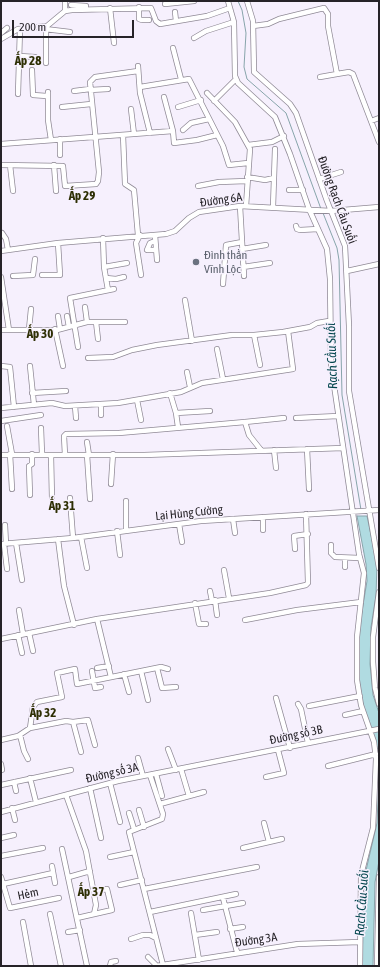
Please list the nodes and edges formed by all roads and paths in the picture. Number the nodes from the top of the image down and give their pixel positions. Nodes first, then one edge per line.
1 (65, 1) edge
2 (194, 1) edge
3 (228, 1) edge
4 (247, 1) edge
5 (78, 3) edge
6 (165, 4) dead end
7 (86, 6) dead end
8 (69, 7) edge
9 (139, 7) junction
10 (110, 8) junction
11 (230, 8) junction
12 (175, 12) dead end
13 (148, 20) dead end
14 (176, 20) junction
15 (234, 22) junction
16 (253, 26) junction
17 (7, 28) dead end
18 (44, 28) junction
19 (20, 29) junction
20 (70, 32) dead end
21 (1, 33) edge
22 (194, 38) dead end
23 (1, 40) edge
24 (114, 44) dead end
25 (173, 48) dead end
26 (20, 56) junction
27 (35, 57) dead end
28 (46, 63) dead end
29 (32, 70) dead end
30 (338, 74) junction
31 (320, 77) dead end
32 (181, 79) junction
33 (236, 79) junction
34 (140, 87) junction
35 (108, 89) dead end
36 (90, 90) junction
37 (74, 91) dead end
38 (207, 93) dead end
39 (18, 94) dead end
40 (164, 97) dead end
41 (201, 100) junction
42 (214, 101) junction
43 (91, 104) junction
44 (62, 107) dead end
45 (178, 107) dead end
46 (132, 109) dead end
47 (379, 118) edge
48 (209, 119) junction
49 (371, 121) junction
50 (183, 130) dead end
51 (173, 131) junction
52 (150, 133) junction
53 (134, 134) junction
54 (123, 135) junction
55 (217, 135) junction
56 (284, 136) junction
57 (94, 137) junction
58 (60, 139) junction
59 (52, 140) junction
60 (379, 142) edge
61 (1, 144) edge
62 (248, 145) junction
63 (275, 149) dead end
64 (60, 155) dead end
65 (248, 163) junction
66 (1, 165) edge
67 (10, 165) junction
68 (54, 166) junction
69 (341, 172) dead end
70 (274, 178) junction
71 (247, 179) junction
72 (319, 179) junction
73 (198, 186) dead end
74 (289, 190) dead end
75 (302, 190) junction
76 (14, 191) dead end
77 (56, 191) dead end
78 (240, 206) junction
79 (246, 206) junction
80 (273, 207) junction
81 (379, 207) edge
82 (310, 209) junction
83 (330, 210) junction
84 (296, 226) dead end
85 (318, 228) junction
86 (2, 232) edge
87 (139, 235) junction
88 (155, 235) junction
89 (103, 238) junction
90 (155, 241) junction
91 (242, 242) junction
92 (58, 243) junction
93 (266, 245) dead end
94 (242, 249) junction
95 (8, 250) junction
96 (156, 250) junction
97 (1, 252) edge
98 (35, 259) dead end
99 (157, 260) dead end
100 (128, 263) dead end
101 (270, 264) dead end
102 (379, 264) edge
103 (104, 267) junction
104 (243, 267) junction
105 (347, 271) junction
106 (141, 275) dead end
107 (13, 276) dead end
108 (42, 276) dead end
109 (244, 276) dead end
110 (1, 277) edge
111 (124, 277) dead end
112 (106, 278) junction
113 (223, 284) dead end
114 (114, 289) dead end
115 (108, 290) junction
116 (185, 300) dead end
117 (85, 307) dead end
118 (31, 309) dead end
119 (58, 316) dead end
120 (67, 316) dead end
121 (330, 321) junction
122 (87, 322) junction
123 (96, 322) junction
124 (125, 322) dead end
125 (75, 326) junction
126 (69, 327) junction
127 (29, 329) junction
128 (58, 329) junction
129 (1, 330) edge
130 (9, 330) junction
131 (288, 331) junction
132 (254, 335) junction
133 (98, 340) dead end
134 (192, 341) junction
135 (78, 347) dead end
136 (217, 349) dead end
137 (88, 358) dead end
138 (260, 365) dead end
139 (1, 366) edge
140 (30, 366) dead end
141 (63, 366) dead end
142 (188, 372) dead end
143 (223, 379) junction
144 (190, 387) junction
145 (66, 391) dead end
146 (32, 393) junction
147 (170, 393) junction
148 (136, 400) junction
149 (101, 404) junction
150 (34, 405) junction
151 (75, 406) junction
152 (1, 408) edge
153 (14, 408) junction
154 (210, 411) dead end
155 (176, 413) junction
156 (41, 415) dead end
157 (101, 415) dead end
158 (338, 416) junction
159 (76, 418) dead end
160 (284, 418) dead end
161 (296, 418) dead end
162 (141, 420) dead end
163 (1, 421) edge
164 (245, 422) junction
165 (8, 426) dead end
166 (178, 427) junction
167 (41, 428) dead end
168 (87, 442) dead end
169 (343, 448) junction
170 (307, 449) junction
171 (261, 450) junction
172 (274, 450) junction
173 (11, 454) junction
174 (32, 454) junction
175 (42, 454) junction
176 (113, 454) junction
177 (1, 455) edge
178 (50, 455) junction
179 (65, 455) junction
180 (88, 455) junction
181 (276, 468) dead end
182 (112, 484) dead end
183 (12, 489) dead end
184 (310, 489) dead end
185 (30, 495) dead end
186 (70, 498) dead end
187 (52, 499) dead end
188 (90, 499) dead end
189 (126, 501) dead end
190 (379, 510) edge
191 (368, 511) junction
192 (354, 512) junction
193 (306, 514) junction
194 (263, 517) junction
195 (233, 519) junction
196 (179, 524) junction
197 (5, 525) dead end
198 (126, 530) junction
199 (263, 530) dead end
200 (117, 531) junction
201 (235, 533) dead end
202 (308, 534) junction
203 (82, 537) junction
204 (74, 538) junction
205 (58, 539) junction
206 (182, 542) dead end
207 (16, 543) junction
208 (4, 544) edge
209 (331, 545) dead end
210 (295, 549) dead end
211 (120, 554) dead end
212 (345, 558) junction
213 (360, 558) junction
214 (379, 565) edge
215 (345, 567) dead end
216 (87, 568) dead end
217 (7, 569) dead end
218 (224, 570) dead end
219 (22, 580) dead end
220 (210, 591) dead end
221 (379, 592) edge
222 (229, 598) junction
223 (213, 601) junction
224 (360, 602) junction
225 (195, 603) junction
226 (19, 610) dead end
227 (217, 615) dead end
228 (97, 619) junction
229 (245, 620) dead end
230 (74, 624) junction
231 (206, 624) dead end
232 (29, 633) junction
233 (20, 635) junction
234 (1, 639) edge
235 (33, 651) dead end
236 (22, 653) dead end
237 (379, 661) edge
238 (373, 662) junction
239 (109, 666) junction
240 (97, 668) dead end
241 (157, 668) junction
242 (168, 669) dead end
243 (141, 671) junction
244 (92, 672) dead end
245 (124, 674) junction
246 (111, 677) junction
247 (94, 680) junction
248 (101, 687) dead end
249 (176, 687) dead end
250 (129, 692) dead end
251 (360, 696) junction
252 (276, 698) dead end
253 (148, 700) dead end
254 (298, 704) dead end
255 (379, 704) edge
256 (310, 706) dead end
257 (363, 711) junction
258 (345, 715) dead end
259 (73, 722) junction
260 (30, 728) junction
261 (379, 729) edge
262 (369, 731) junction
263 (20, 735) junction
264 (1, 740) edge
265 (308, 743) junction
266 (96, 745) dead end
267 (290, 748) junction
268 (168, 749) dead end
269 (278, 750) junction
270 (81, 752) dead end
271 (376, 754) junction
272 (138, 758) dead end
273 (28, 759) dead end
274 (228, 759) joint
275 (1, 764) edge
276 (328, 766) dead end
277 (182, 769) junction
278 (2, 770) dead end
279 (71, 770) dead end
280 (176, 770) junction
281 (156, 774) junction
282 (150, 775) junction
283 (143, 776) junction
284 (266, 777) dead end
285 (30, 778) junction
286 (14, 782) junction
287 (110, 783) junction
288 (1, 785) edge
289 (90, 788) junction
290 (16, 791) dead end
291 (204, 792) dead end
292 (66, 795) junction
293 (162, 796) dead end
294 (189, 796) junction
295 (36, 802) junction
296 (160, 804) junction
297 (12, 808) junction
298 (139, 810) dead end
299 (1, 812) edge
300 (129, 813) dead end
301 (15, 820) dead end
302 (120, 822) dead end
303 (264, 823) dead end
304 (144, 827) junction
305 (134, 829) junction
306 (14, 835) dead end
307 (1, 838) edge
308 (101, 838) dead end
309 (282, 839) dead end
310 (269, 842) junction
311 (43, 848) dead end
312 (244, 848) dead end
313 (62, 849) dead end
314 (134, 852) junction
315 (1, 856) edge
316 (110, 857) dead end
317 (52, 866) dead end
318 (257, 867) dead end
319 (90, 871) junction
320 (53, 873) junction
321 (1, 877) edge
322 (69, 877) junction
323 (379, 877) edge
324 (142, 880) junction
325 (55, 883) dead end
326 (3, 884) junction
327 (120, 885) dead end
328 (144, 889) junction
329 (94, 891) junction
330 (236, 894) dead end
331 (59, 898) dead end
332 (223, 898) junction
333 (243, 903) dead end
334 (225, 907) junction
335 (378, 908) edge
336 (203, 910) dead end
337 (150, 912) junction
338 (191, 913) dead end
339 (50, 914) dead end
340 (94, 914) junction
341 (77, 918) junction
342 (23, 922) dead end
343 (243, 927) dead end
344 (140, 929) dead end
345 (80, 930) junction
346 (230, 930) junction
347 (68, 932) dead end
348 (217, 932) dead end
349 (195, 935) junction
350 (141, 936) junction
351 (156, 938) junction
352 (131, 939) dead end
353 (360, 942) junction
354 (237, 952) junction
355 (148, 957) dead end
356 (200, 960) junction
357 (116, 961) dead end
358 (163, 965) junction
359 (31, 966) edge
360 (61, 966) edge
361 (87, 966) edge
362 (110, 966) edge
363 (156, 966) edge
364 (202, 966) edge
365 (360, 966) edge
366 (377, 966) edge

1 - 8 street
2 - 6 street
3 - 11 street
4 - 16 street, Đường Rạch Cầu Suối
5 - 7 street
5 - 8 street
8 - 10 street
8 - 18 street
9 - 10 street
9 - 13 street
9 - 14 street
10 - 24 street
11 - 14 street
11 - 15 street
12 - 14 street
15 - 22 street
15 - 33 street
16 - 30 street
16 - 72 street, Đường Rạch Cầu Suối
17 - 21 street
18 - 19 street
18 - 20 street
18 - 28 street
19 - 23 street
19 - 26 street
25 - 32 street
26 - 27 street
26 - 39 street
29 - 59 street
30 - 31 street
30 - 49 street
32 - 34 street
32 - 41 street
33 - 42 street
33 - 56 street
34 - 36 street
34 - 52 street
35 - 36 street
36 - 37 street
36 - 43 street
38 - 42 street
40 - 51 street
41 - 45 street
41 - 48 street
42 - 62 street
43 - 44 street
43 - 57 street
46 - 53 street
47 - 49 street
48 - 50 street
48 - 55 street
49 - 60 street
51 - 52 street
51 - 55 street
52 - 53 street
53 - 54 street
54 - 57 street
54 - 87 street
55 - 65 street
56 - 62 street
56 - 75 street
57 - 58 street
57 - 68 street
58 - 59 street
58 - 64 street
59 - 61 street
62 - 65 street
63 - 70 street
65 - 71 street
66 - 67 street
67 - 68 street
67 - 76 street
68 - 77 street
69 - 72 street
70 - 71 street
70 - 80 street
71 - 73 street
71 - 79 street
72 - 83 street, Đường Rạch Cầu Suối
74 - 75 street
75 - 82 street
78 - 79 street, Đường 6A
78 - 88 street, Đường 6A
78 - 91 street
79 - 80 street, Đường 6A
80 - 82 street, Đường 6A
81 - 83 street, Đường 6A
82 - 83 street, Đường 6A
82 - 85 street
83 - 105 street, Đường Rạch Cầu Suối
84 - 85 street
85 - 121 street
86 - 95 street
87 - 88 street, Đường 6A
87 - 89 street, Đường 6A
87 - 106 street
88 - 90 street
89 - 92 street, Đường 6A
89 - 103 street
90 - 96 street
90 - 96 street
91 - 94 street
91 - 113 street
92 - 95 street, Đường 6A
92 - 108 street
93 - 94 street
94 - 104 street
95 - 97 street, Đường 6A
96 - 99 street
98 - 107 street
100 - 103 street
101 - 104 street
102 - 105 street
103 - 112 street
104 - 109 street
105 - 191 street, Đường Rạch Cầu Suối
110 - 130 street
111 - 112 street
112 - 115 street
114 - 115 street
115 - 125 street
116 - 134 street
117 - 122 street
118 - 127 street
119 - 128 street
120 - 126 street
121 - 131 street
121 - 158 street
122 - 123 street
122 - 125 street
123 - 124 street
123 - 133 street
125 - 126 street
125 - 135 street
126 - 128 street
127 - 128 street
127 - 130 street
128 - 141 street
129 - 130 street
131 - 132 street
131 - 143 street
132 - 134 street
132 - 138 street
134 - 137 street
136 - 143 street
139 - 153 street
140 - 146 street
142 - 144 street
143 - 144 street
144 - 147 street
145 - 146 street
146 - 150 street
147 - 148 street
147 - 155 street
148 - 149 street
148 - 162 street
149 - 151 street
149 - 157 street
150 - 151 street
150 - 153 street
151 - 159 street
152 - 153 street
154 - 155 street
155 - 166 street
156 - 163 street
158 - 161 street
158 - 169 street
160 - 164 street
164 - 166 street
164 - 171 street
165 - 173 street
166 - 179 street
167 - 175 street
168 - 180 street
169 - 170 street
169 - 192 street
170 - 172 street
170 - 184 street
171 - 172 street
171 - 176 street
172 - 181 street
173 - 174 street
173 - 177 street
173 - 183 street
174 - 175 street
174 - 185 street
175 - 178 street
176 - 180 street
176 - 182 street
178 - 179 street
178 - 187 street
179 - 180 street
180 - 188 street
186 - 204 street
189 - 198 street
190 - 191 street, Lại Hùng Cường
191 - 192 street, Lại Hùng Cường
191 - 214 street, Đường Rạch Cầu Suối
192 - 193 street, Lại Hùng Cường
192 - 213 street
193 - 194 street, Lại Hùng Cường
193 - 202 street
194 - 195 street, Lại Hùng Cường
194 - 199 street
195 - 196 street, Lại Hùng Cường
195 - 201 street
196 - 198 street, Lại Hùng Cường
196 - 206 street
197 - 208 street
198 - 200 street, Lại Hùng Cường
200 - 203 street, Lại Hùng Cường
200 - 211 street
202 - 210 street
202 - 222 street
203 - 204 street, Lại Hùng Cường
203 - 216 street
204 - 205 street, Lại Hùng Cường
205 - 207 street, Lại Hùng Cường
205 - 230 street
207 - 208 street, Lại Hùng Cường
207 - 219 street
208 - 217 street
209 - 212 street
212 - 213 street
212 - 215 street
213 - 224 street
218 - 222 street
220 - 223 street
221 - 238 street
222 - 223 street
223 - 225 street
223 - 227 street
224 - 229 street
224 - 251 street
225 - 228 street
225 - 231 street
226 - 233 street
228 - 230 street
228 - 239 street
230 - 232 street
232 - 233 street
232 - 235 street
233 - 234 street
233 - 236 street
237 - 238 street
238 - 255 street
239 - 240 street
239 - 246 street
241 - 242 street
241 - 243 street
241 - 249 street
243 - 245 street
243 - 253 street
244 - 247 street
245 - 246 street
245 - 250 street
246 - 247 street
247 - 248 street
247 - 260 street
251 - 256 street
251 - 257 street
252 - 267 street
254 - 265 street
257 - 258 street
257 - 262 street
259 - 260 street
259 - 266 street
259 - 270 street
260 - 263 street
261 - 262 street, Đường số 3B
262 - 265 street, Đường số 3B
262 - 271 street
263 - 264 street
263 - 273 street
265 - 267 street, Đường số 3B
267 - 269 street, Đường số 3B
268 - 280 street
269 - 274 street, Đường số 3B
269 - 284 street
271 - 276 street
271 - 353 street
272 - 283 street
274 - 277 street, Đường số 3A
275 - 278 street
277 - 280 street, Đường số 3A
277 - 294 street
279 - 285 street
280 - 281 street, Đường số 3A
281 - 282 street, Đường số 3A
281 - 293 street
282 - 283 street, Đường số 3A
282 - 296 street
283 - 287 street, Đường số 3A
285 - 286 street
285 - 295 street
286 - 288 street
286 - 290 street
287 - 289 street, Đường số 3A
287 - 302 street
289 - 292 street, Đường số 3A
289 - 308 street
291 - 294 street
292 - 295 street, Đường số 3A
292 - 319 street
294 - 296 street
295 - 297 street, Đường số 3A
296 - 304 street
297 - 299 street, Đường số 3A
297 - 301 street
298 - 304 street
300 - 305 street
303 - 310 street
304 - 305 street
305 - 314 street
306 - 307 street
309 - 310 street
310 - 312 street
311 - 315 street
313 - 322 street
314 - 316 street
314 - 324 street
317 - 320 street
318 - 328 street
319 - 322 street
319 - 329 street
320 - 325 street
320 - 326 street
321 - 326 street, Hẻm
322 - 341 street
323 - 335 street
324 - 327 street
324 - 328 street
326 - 331 street, Hẻm
328 - 337 street
329 - 340 street
329 - 340 street
330 - 332 street
332 - 334 street
332 - 337 street
333 - 334 street
334 - 336 street
334 - 346 street
335 - 366 street
337 - 351 street
338 - 349 street
339 - 360 street
340 - 341 street
341 - 345 street
342 - 359 street
343 - 346 street
344 - 350 street
345 - 347 street
345 - 361 street
346 - 354 street
348 - 349 street
349 - 356 street
350 - 351 street
350 - 352 street
351 - 358 street
353 - 354 street, Đường 3A
353 - 365 street
354 - 356 street, Đường 3A
355 - 363 street
356 - 358 street, Đường 3A
356 - 364 street
357 - 362 street
358 - 363 street, Đường 3A

